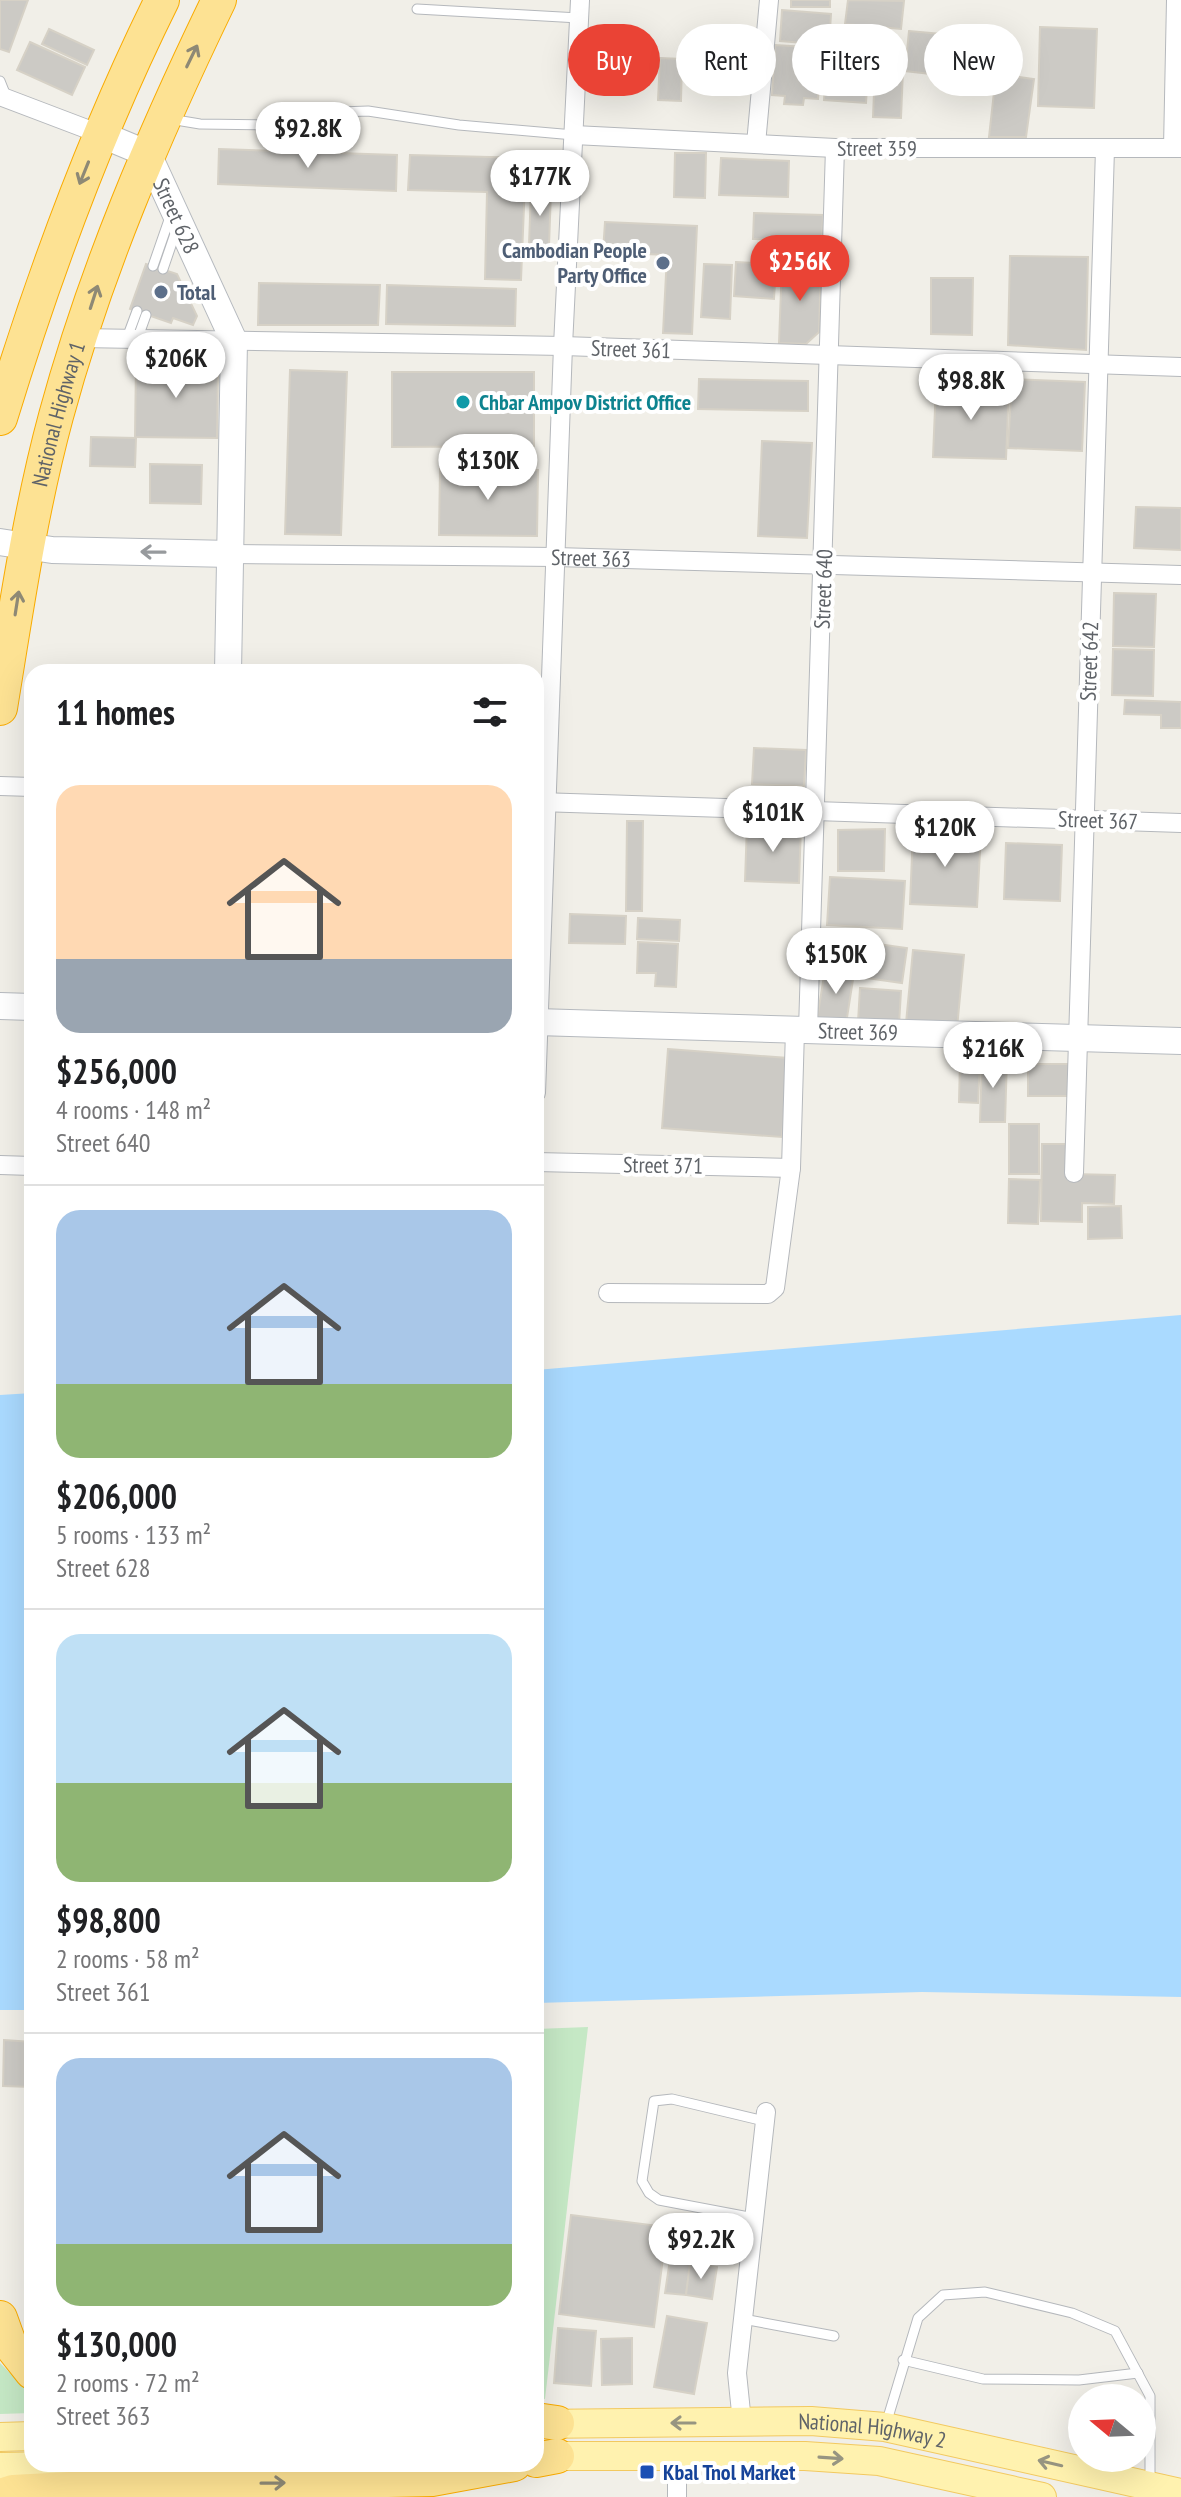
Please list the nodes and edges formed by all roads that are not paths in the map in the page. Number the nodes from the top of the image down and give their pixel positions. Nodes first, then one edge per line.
1 (162, 0) edge
2 (219, 0) edge
3 (769, 0) edge
4 (1176, 0) edge
5 (417, 9) dead end
6 (580, 9) edge
7 (2, 91) edge
8 (163, 117) junction
9 (100, 134) junction
10 (574, 135) junction
11 (756, 144) junction
12 (835, 148) junction
13 (1177, 148) edge
14 (1105, 149) junction
15 (148, 154) junction
16 (177, 213) junction
17 (142, 313) dead end
18 (80, 338) junction
19 (132, 340) junction
20 (234, 341) junction
21 (11, 343) edge
22 (563, 346) junction
23 (829, 357) junction
24 (1098, 365) junction
25 (1181, 367) edge
26 (0, 418) edge
27 (13, 544) edge
28 (231, 554) junction
29 (556, 557) junction
30 (824, 564) junction
31 (1092, 574) junction
32 (1181, 575) edge
33 (228, 664) edge
34 (0, 708) edge
35 (544, 767) edge
36 (0, 786) edge
37 (24, 787) edge
38 (544, 802) edge
39 (817, 811) junction
40 (1084, 820) junction
41 (1181, 823) edge
42 (0, 1006) edge
43 (24, 1007) edge
44 (544, 1022) edge
45 (802, 1030) junction
46 (1078, 1038) junction
47 (1181, 1041) edge
48 (544, 1162) edge
49 (0, 1165) edge
50 (24, 1166) edge
51 (791, 1168) junction
52 (1074, 1173) dead end
53 (608, 1293) dead end
54 (765, 2117) joint
55 (754, 2218) junction
56 (0, 2318) edge
57 (743, 2319) junction
58 (834, 2336) dead end
59 (903, 2360) junction
60 (24, 2362) edge
61 (1138, 2373) junction
62 (742, 2422) junction
63 (885, 2427) junction
64 (24, 2436) edge
65 (0, 2437) edge
66 (544, 2440) edge
67 (544, 2440) edge
68 (677, 2458) junction
69 (470, 2472) edge
70 (128, 2482) edge
71 (1150, 2486) junction
72 (7, 2488) edge
73 (1181, 2493) edge
74 (677, 2497) edge
75 (1042, 2497) edge

1 - 9 highway
8 -> 2 highway, National Highway 1
3 - 11 street
4 - 13 street
5 - 6 lane
6 - 10 street
7 - 9 street, Street 628
8 - 10 lane
8 - 15 highway, National Highway 1
9 - 15 street, Street 628
9 -> 21 highway
10 - 11 street, Street 359
10 - 22 street
11 - 12 street, Street 359
12 - 14 street, Street 359
12 - 23 street, Street 640
13 - 14 street, Street 359
14 - 24 street, Street 642
15 - 16 street, Street 628
18 -> 15 highway, National Highway 1
16 - 16 lane
16 - 20 street, Street 628
17 - 19 lane
18 - 19 street, Street 361
18 - 27 highway, National Highway 1
19 - 20 street, Street 361
20 - 22 street, Street 361
20 - 28 street, Street 628
21 - 26 highway
22 - 23 street, Street 361
22 - 29 street
23 - 24 street, Street 361
23 - 30 street, Street 640
24 - 25 street, Street 361
24 - 31 street, Street 642
28 -> 27 street, Street 363
34 -> 27 highway, National Highway 1
28 - 29 street, Street 363
28 - 33 street, Street 628
29 - 30 street, Street 363
29 - 35 street
30 - 31 street, Street 363
30 - 39 street, Street 640
31 - 32 street, Street 363
31 - 40 street, Street 642
36 - 37 street
38 - 39 street, Street 367
39 - 40 street, Street 367
39 - 45 street, Street 640
40 - 41 street, Street 367
40 - 46 street, Street 642
42 - 43 street
44 - 45 street, Street 369
45 - 46 street, Street 369
45 - 51 street, Street 640
46 - 47 street, Street 369
46 - 52 street, Street 642
48 - 51 street, Street 371
49 - 50 street
51 - 53 street, Street 640
54 - 55 street
54 - 55 lane
55 - 57 street
56 - 60 highway
57 - 58 lane
57 - 62 street
59 - 61 lane
59 - 61 lane
59 - 63 lane
61 - 71 lane
62 - 63 main road, National Highway 2
62 -> 66 main road, National Highway 2
71 -> 63 main road, National Highway 2
64 - 65 main road
67 - 68 main road, National Highway 2
68 - 74 street
68 -> 75 main road, National Highway 2
70 -> 69 highway
70 - 72 highway
71 - 73 main road, National Highway 2

